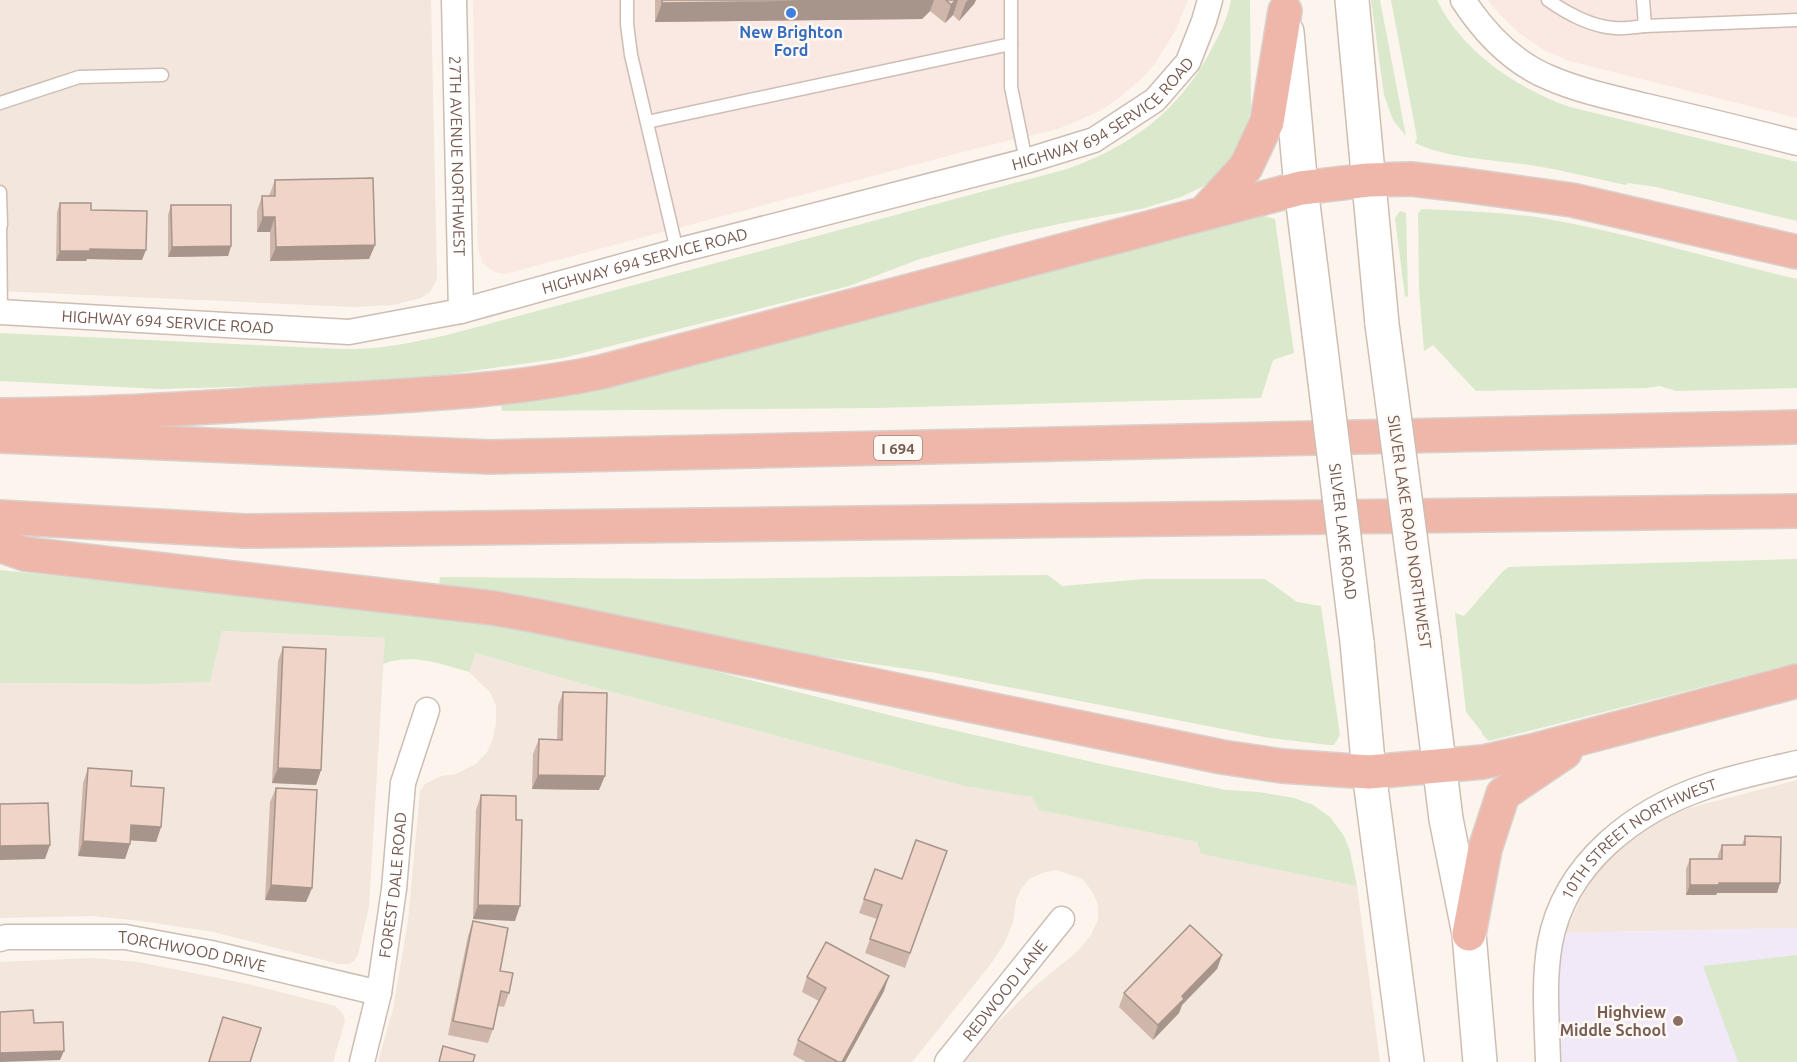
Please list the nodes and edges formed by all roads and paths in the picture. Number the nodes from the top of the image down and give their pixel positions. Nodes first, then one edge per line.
1 (454, 0) edge
2 (627, 0) edge
3 (1011, 0) edge
4 (1209, 0) edge
5 (1352, 0) edge
6 (1463, 0) edge
7 (1548, 0) edge
8 (1643, 0) edge
9 (1285, 5) edge
10 (1797, 20) edge
11 (1644, 26) junction
12 (1011, 44) junction
13 (162, 75) dead end
14 (0, 103) edge
15 (647, 122) junction
16 (1797, 143) edge
17 (1026, 161) junction
18 (1368, 180) junction
19 (1300, 188) junction
20 (0, 192) edge
21 (1204, 213) junction
22 (1, 224) edge
23 (677, 251) junction
24 (1797, 252) edge
25 (461, 311) junction
26 (1, 312) edge
27 (0, 415) edge
28 (1797, 427) edge
29 (0, 436) edge
30 (1797, 511) edge
31 (0, 517) edge
32 (0, 545) edge
33 (1797, 681) edge
34 (427, 710) dead end
35 (1589, 736) junction
36 (1797, 763) edge
37 (1439, 767) junction
38 (1369, 772) junction
39 (1062, 919) dead end
40 (1469, 934) junction
41 (0, 939) edge
42 (379, 993) junction
43 (362, 1062) edge
44 (947, 1062) edge
45 (1407, 1062) edge
46 (1480, 1062) edge
47 (1548, 1062) edge

1 - 25 street, 27TH AVENUE NORTHWEST
2 - 15 lane
3 - 12 lane
4 - 17 street, HIGHWAY 694 SERVICE ROAD
5 - 18 main road, SILVER LAKE ROAD NORTHWEST
6 - 16 street
7 - 11 lane
8 - 11 lane
9 - 19 main road, SILVER LAKE ROAD
9 - 21 highway
10 - 11 lane
12 - 15 lane
12 - 17 lane
13 - 14 lane
15 - 23 lane
17 - 23 street, HIGHWAY 694 SERVICE ROAD
18 - 19 highway
18 - 24 highway
18 - 37 main road, SILVER LAKE ROAD NORTHWEST, bridge
19 - 21 highway
19 - 38 main road, SILVER LAKE ROAD, bridge
20 - 22 lane
21 - 27 highway
22 - 26 lane
23 - 25 street, HIGHWAY 694 SERVICE ROAD
25 - 26 street, HIGHWAY 694 SERVICE ROAD
28 - 29 highway, I 694
30 - 31 highway
32 - 38 highway
33 - 35 highway
34 - 42 street, FOREST DALE ROAD
35 - 37 highway
35 - 40 highway
36 - 47 street, 10TH STREET NORTHWEST
37 - 38 highway
37 - 40 main road, SILVER LAKE ROAD NORTHWEST
38 - 45 main road, SILVER LAKE ROAD
39 - 44 street, REDWOOD LANE
40 - 46 main road, SILVER LAKE ROAD NORTHWEST
41 - 42 street, TORCHWOOD DRIVE
42 - 43 street, FOREST DALE ROAD

